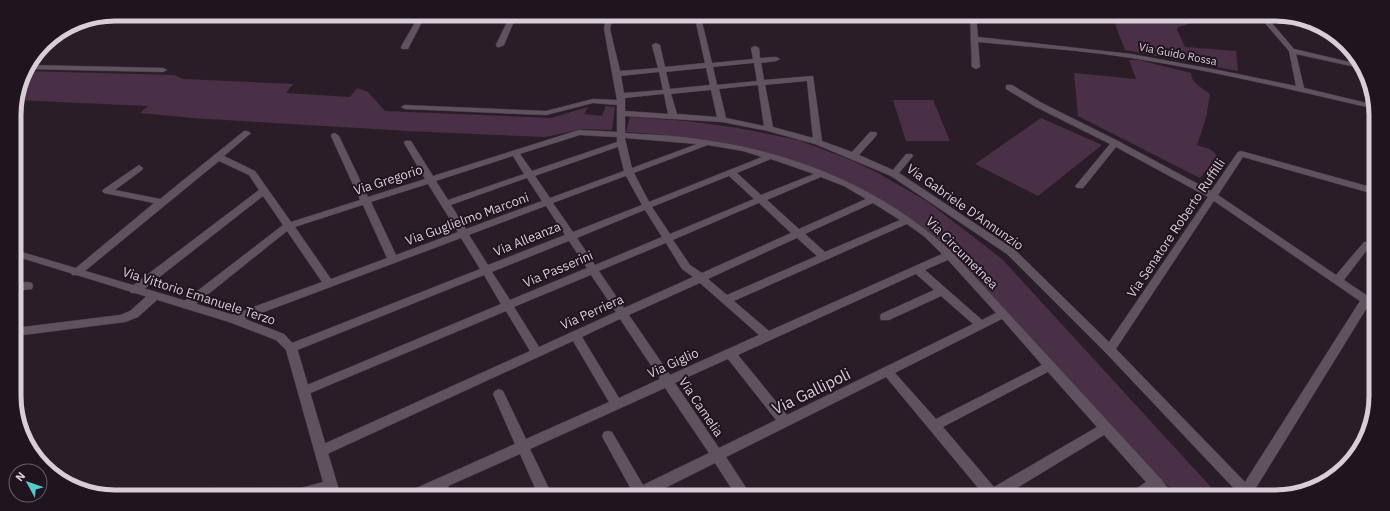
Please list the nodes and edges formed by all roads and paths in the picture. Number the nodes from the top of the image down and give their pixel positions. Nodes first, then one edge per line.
1 (419, 21) edge
2 (511, 21) edge
3 (609, 21) edge
4 (699, 21) edge
5 (973, 21) edge
6 (1266, 21) edge
7 (974, 39) junction
8 (500, 44) dead end
9 (656, 45) dead end
10 (405, 47) dead end
11 (755, 48) dead end
12 (1292, 51) junction
13 (776, 59) dead end
14 (757, 61) junction
15 (709, 65) junction
16 (1354, 65) edge
17 (35, 67) edge
18 (976, 67) dead end
19 (164, 70) dead end
20 (662, 70) junction
21 (616, 74) junction
22 (761, 83) junction
23 (714, 87) junction
24 (1008, 87) dead end
25 (1301, 90) junction
26 (667, 92) junction
27 (621, 104) junction
28 (1368, 105) edge
29 (405, 106) dead end
30 (673, 116) junction
31 (722, 120) junction
32 (769, 129) junction
33 (247, 133) dead end
34 (620, 134) junction
35 (873, 134) dead end
36 (335, 136) dead end
37 (710, 142) junction
38 (818, 142) junction
39 (408, 143) dead end
40 (1115, 143) junction
41 (515, 153) junction
42 (772, 156) junction
43 (854, 156) junction
44 (909, 156) dead end
45 (218, 157) junction
46 (139, 168) dead end
47 (730, 172) junction
48 (629, 173) junction
49 (529, 174) junction
50 (823, 174) junction
51 (894, 174) junction
52 (431, 180) junction
53 (1080, 186) dead end
54 (1369, 190) edge
55 (264, 191) junction
56 (1213, 196) junction
57 (874, 199) junction
58 (761, 200) junction
59 (162, 202) junction
60 (365, 202) junction
61 (548, 203) junction
62 (446, 204) junction
63 (647, 206) junction
64 (908, 220) junction
65 (288, 226) junction
66 (464, 234) junction
67 (798, 234) junction
68 (570, 236) junction
69 (668, 239) junction
70 (1367, 244) dead end
71 (21, 255) edge
72 (949, 255) junction
73 (824, 257) junction
74 (393, 260) junction
75 (916, 269) junction
76 (486, 270) junction
77 (593, 270) junction
78 (76, 272) junction
79 (701, 278) junction
80 (1337, 281) junction
81 (329, 284) junction
82 (28, 286) dead end
83 (21, 287) edge
84 (135, 290) junction
85 (942, 291) junction
86 (154, 296) junction
87 (726, 300) junction
88 (1369, 302) edge
89 (187, 305) junction
90 (508, 306) junction
91 (622, 314) junction
92 (1003, 314) junction
93 (885, 317) dead end
94 (233, 319) junction
95 (981, 325) junction
96 (21, 331) edge
97 (575, 335) junction
98 (767, 336) junction
99 (291, 348) junction
100 (1110, 350) junction
101 (537, 353) junction
102 (730, 353) junction
103 (1050, 366) junction
104 (887, 371) junction
105 (667, 381) junction
106 (304, 391) junction
107 (498, 394) dead end
108 (617, 404) junction
109 (785, 422) junction
110 (934, 426) junction
111 (1106, 428) junction
112 (608, 436) dead end
113 (523, 446) junction
114 (321, 451) junction
115 (717, 455) junction
116 (440, 483) junction
117 (1156, 483) junction
118 (331, 490) edge
119 (425, 490) edge
120 (442, 490) edge
121 (543, 490) edge
122 (636, 490) edge
123 (650, 490) edge
124 (740, 490) edge
125 (987, 490) edge
126 (1002, 490) edge
127 (1146, 490) edge
128 (1162, 490) edge
129 (1245, 490) edge
130 (1252, 490) edge

1 - 10 street
2 - 8 street
3 - 21 street
4 - 15 street
5 - 7 street
6 - 12 street
7 - 18 street
7 - 25 street, Via Guido Rossa
9 - 20 street
11 - 14 street
12 - 16 street
12 - 25 street
13 - 14 street
14 - 15 street
14 - 22 street
15 - 20 street
15 - 23 street
17 - 19 street
20 - 21 street
20 - 26 street
21 - 27 street
22 - 23 street
22 - 32 street
22 - 38 street
23 - 26 street
23 - 31 street
24 - 40 street
25 - 28 street, Via Guido Rossa
26 - 27 street
26 - 30 street
27 - 29 street
27 - 30 street, Via Gabriele D'Annunzio
27 - 34 street
30 - 31 street, Via Gabriele D'Annunzio
31 - 32 street, Via Gabriele D'Annunzio
32 - 38 street, Via Gabriele D'Annunzio
33 - 45 street
34 - 37 street, Via Circumetnea
34 - 41 street, Via Gregorio
34 - 48 street
34 - 49 street
35 - 43 street
36 - 60 street
37 - 42 street, Via Circumetnea
37 - 48 street, Via Guglielmo Marconi
38 - 43 street, Via Gabriele D'Annunzio
39 - 52 street
40 - 53 street
40 - 56 street
41 - 49 street, Via Camelia
41 - 52 street, Via Gregorio
42 - 47 street, Via Alleanza
42 - 50 street, Via Circumetnea
43 - 51 street, Via Gabriele D'Annunzio
44 - 51 street
45 - 55 street
45 - 59 street
46 - 59 street
47 - 58 street
47 - 63 street, Via Alleanza
48 - 61 street, Via Guglielmo Marconi
48 - 63 street
49 - 61 street, Via Camelia
49 - 62 street
50 - 57 street, Via Circumetnea
50 - 58 street, Via Passerini
51 - 100 street, Via Gabriele D'Annunzio
52 - 60 street, Via Gregorio
52 - 62 street
54 - 56 street, Via Senatore Roberto Ruffilli
55 - 65 street
55 - 84 street
56 - 80 street
56 - 100 street, Via Senatore Roberto Ruffilli
57 - 64 street, Via Circumetnea
57 - 67 street, Via Perriera
58 - 67 street
58 - 69 street, Via Passerini
59 - 78 street
60 - 65 street, Via Gregorio
60 - 74 street
61 - 66 street, Via Guglielmo Marconi
61 - 68 street, Via Camelia
62 - 66 street
63 - 68 street, Via Alleanza
63 - 69 street
64 - 72 street, Via Circumetnea
64 - 73 street
65 - 81 street
65 - 89 street, Via Gregorio
66 - 74 street, Via Guglielmo Marconi
66 - 76 street
67 - 73 street
67 - 79 street, Via Perriera
68 - 76 street, Via Alleanza
68 - 77 street, Via Camelia
69 - 77 street, Via Passerini
69 - 79 street
70 - 80 street
71 - 78 street, Via Vittorio Emanuele Terzo
72 - 75 street, Via Giglio
72 - 92 street, Via Circumetnea
73 - 87 street
74 - 81 street, Via Guglielmo Marconi
75 - 85 street
75 - 98 street, Via Giglio
76 - 90 street
76 - 99 street, Via Alleanza
77 - 90 street, Via Passerini
77 - 91 street, Via Camelia
78 - 84 street, Via Vittorio Emanuele Terzo
79 - 87 street
79 - 91 street, Via Perriera
80 - 88 street
81 - 94 street, Via Guglielmo Marconi
82 - 83 street
84 - 86 street, Via Vittorio Emanuele Terzo
85 - 93 street
85 - 95 street
86 - 89 street, Via Vittorio Emanuele Terzo
86 - 96 street
87 - 98 street
88 - 130 street
89 - 94 street, Via Vittorio Emanuele Terzo
90 - 101 street
90 - 106 street, Via Passerini
91 - 97 street, Via Perriera
91 - 105 street, Via Camelia
92 - 95 street, Via Gallipoli
92 - 103 street, Via Circumetnea
94 - 99 street, Via Vittorio Emanuele Terzo
95 - 104 street, Via Gallipoli
97 - 101 street, Via Perriera
97 - 108 street
98 - 102 street, Via Giglio
99 - 106 street
100 - 129 street, Via Gabriele D'Annunzio
101 - 114 street, Via Perriera
102 - 105 street, Via Giglio
102 - 109 street
103 - 110 street
103 - 111 street, Via Circumetnea
104 - 109 street, Via Gallipoli
104 - 110 street
105 - 108 street, Via Giglio
105 - 115 street, Via Camelia
106 - 114 street
107 - 113 street
108 - 113 street, Via Giglio
109 - 115 street, Via Gallipoli
110 - 125 street
111 - 117 street, Via Circumetnea
111 - 126 street
112 - 122 street
113 - 116 street, Via Giglio
113 - 121 street
114 - 118 street
115 - 123 street, Via Gallipoli
115 - 124 street, Via Camelia
116 - 119 street, Via Giglio
116 - 120 street
117 - 127 street
117 - 128 street, Via Circumetnea

